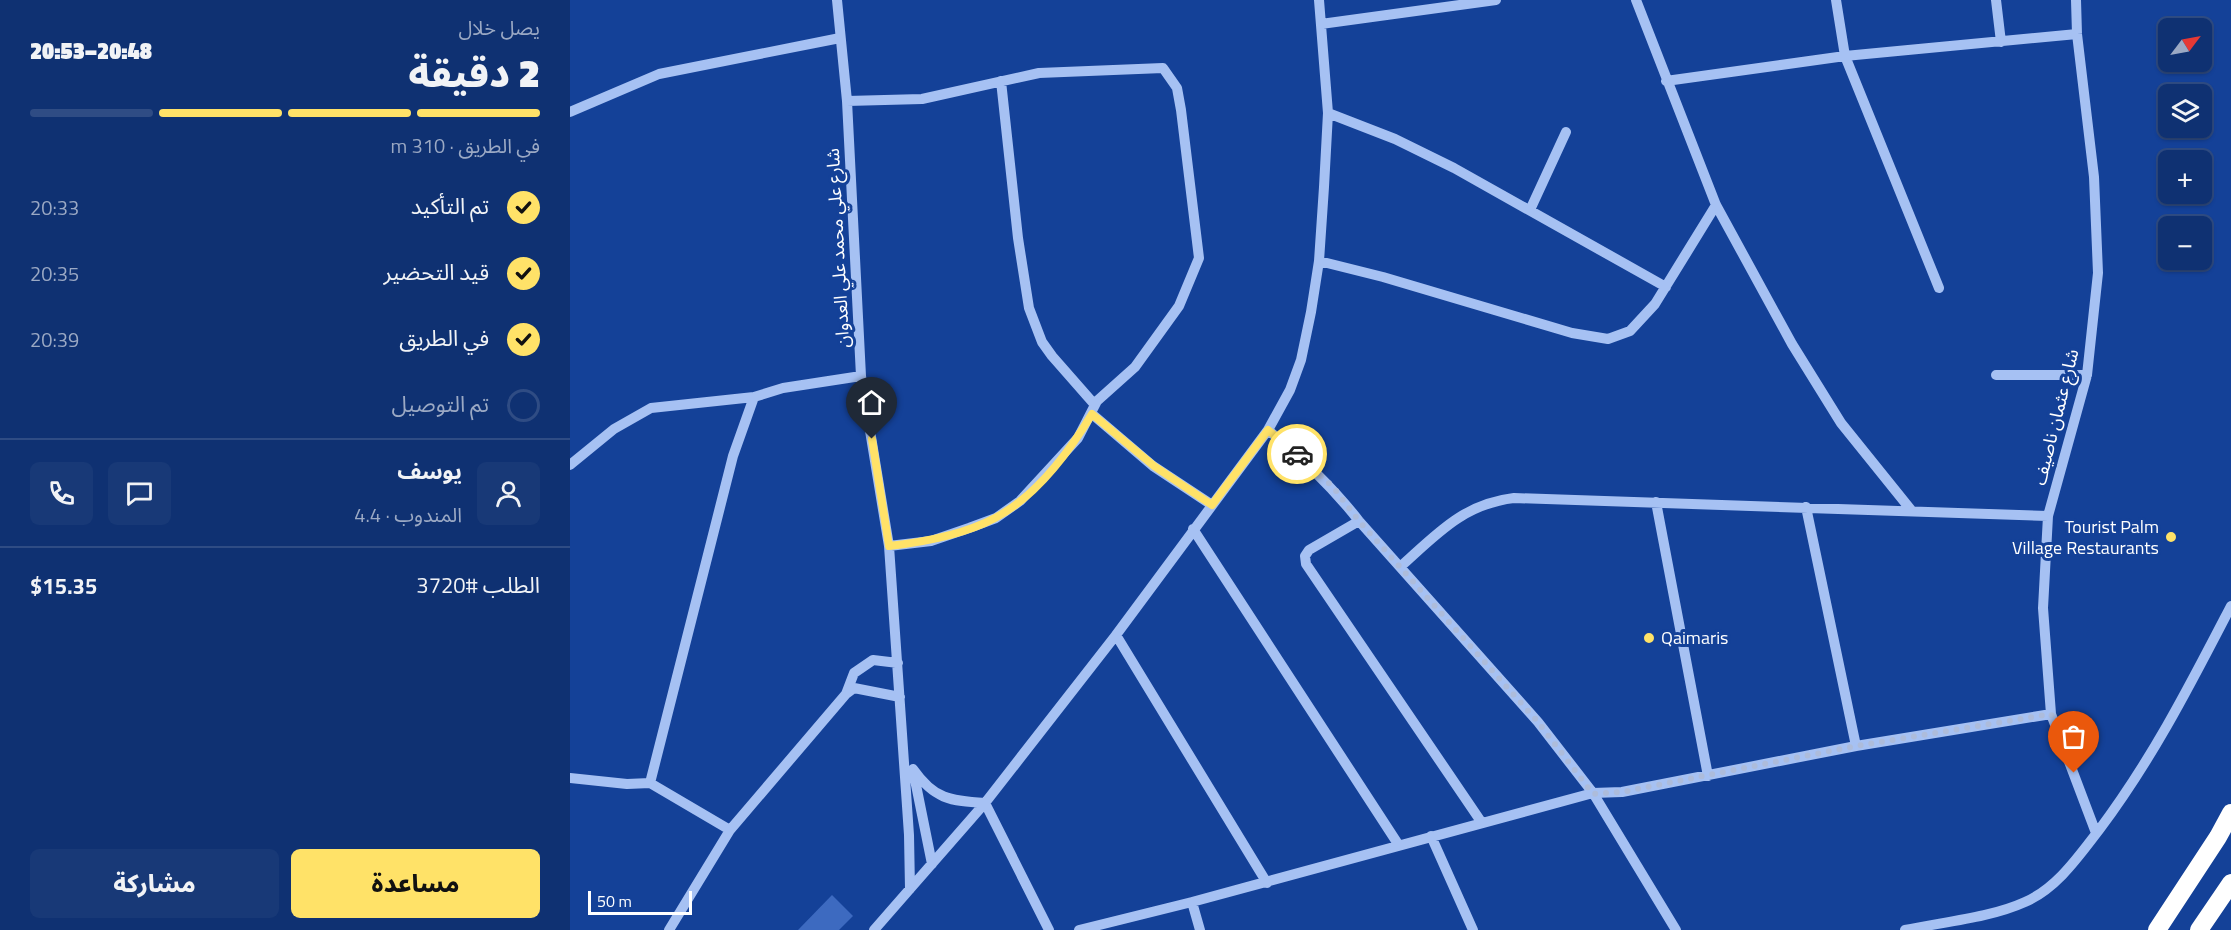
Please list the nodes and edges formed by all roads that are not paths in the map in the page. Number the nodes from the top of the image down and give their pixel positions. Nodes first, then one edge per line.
1 (837, 0) edge
2 (1319, 0) edge
3 (1496, 0) edge
4 (1636, 0) edge
5 (1836, 0) edge
6 (1996, 0) edge
7 (2076, 0) edge
8 (1321, 24) junction
9 (2077, 34) junction
10 (840, 38) junction
11 (2001, 42) junction
12 (1845, 56) junction
13 (1001, 81) junction
14 (1666, 81) junction
15 (847, 101) junction
16 (570, 112) edge
17 (1328, 113) junction
18 (1566, 132) dead end
19 (1716, 205) junction
20 (1530, 210) junction
21 (1319, 261) junction
22 (1666, 287) junction
23 (1939, 288) dead end
24 (1996, 375) dead end
25 (2087, 375) junction
26 (861, 376) junction
27 (754, 397) junction
28 (1094, 410) junction
29 (1268, 430) junction
30 (570, 465) edge
31 (1656, 502) junction
32 (1212, 505) junction
33 (1806, 507) junction
34 (1911, 510) junction
35 (2048, 516) junction
36 (1359, 521) junction
37 (1193, 529) junction
38 (889, 546) junction
39 (1400, 567) junction
40 (2231, 606) edge
41 (1116, 635) junction
42 (898, 663) junction
43 (846, 694) junction
44 (900, 697) junction
45 (2051, 714) junction
46 (903, 744) junction
47 (1856, 746) junction
48 (913, 769) junction
49 (1708, 776) junction
50 (570, 777) edge
51 (650, 783) junction
52 (1593, 794) junction
53 (985, 803) junction
54 (2231, 813) edge
55 (1482, 823) junction
56 (730, 830) junction
57 (2097, 833) junction
58 (1431, 836) junction
59 (1398, 844) junction
60 (932, 864) junction
61 (1267, 883) junction
62 (2231, 883) edge
63 (909, 889) junction
64 (1192, 902) junction
65 (669, 930) edge
66 (874, 930) edge
67 (1049, 930) edge
68 (1079, 930) edge
69 (1200, 930) edge
70 (1473, 930) edge
71 (1676, 930) edge
72 (1905, 930) edge
73 (2157, 930) edge
74 (2199, 930) edge

1 - 10 street, شارع علي محمد علي العدوان
2 - 8 street
3 - 8 street
4 - 14 street
5 - 12 street
6 - 11 street
7 - 9 street, شارع عثمان ناصيف
8 - 17 street
9 - 11 street
9 - 25 street, شارع عثمان ناصيف
10 - 15 street, شارع علي محمد علي العدوان
10 - 16 street
11 - 12 street
12 - 14 street
12 - 23 street
13 - 15 street
13 - 28 street
13 - 28 street
14 - 19 street
15 - 26 street, شارع علي محمد علي العدوان
17 - 20 street
17 - 21 street
18 - 20 street
19 - 22 street
19 - 34 street
20 - 22 street
21 - 22 street
21 - 29 street
24 - 25 street
25 - 35 street, شارع عثمان ناصيف
26 - 27 street
26 - 38 street, شارع علي محمد علي العدوان
27 - 30 street
27 - 51 street
28 - 32 street
28 - 38 street
29 - 32 street
29 - 36 street
31 - 33 street
31 - 39 street
31 - 49 street
32 - 37 street
33 - 34 street
33 - 47 street
34 - 35 street
35 - 45 street, شارع عثمان ناصيف
36 - 39 street
36 - 55 street
37 - 41 street
37 - 59 street
38 - 42 street, شارع علي محمد علي العدوان
39 - 52 street
40 - 57 street
41 - 53 street
41 - 61 street
42 - 43 street
42 - 44 street, شارع علي محمد علي العدوان
43 - 44 street
43 - 56 street
44 - 46 street, شارع علي محمد علي العدوان
45 - 47 street
45 - 57 street, شارع عثمان ناصيف
46 - 48 street, شارع علي محمد علي العدوان
46 - 63 street, شارع علي محمد علي العدوان
47 - 49 street
48 - 53 street
48 - 60 street, شارع علي محمد علي العدوان
49 - 52 street
50 - 51 street
51 - 56 street
52 - 55 street
52 - 71 street
53 - 60 street
53 - 67 street
54 - 73 highway
55 - 58 street
56 - 65 street
57 - 72 street
58 - 59 street
58 - 70 street
59 - 61 street
60 - 63 street
61 - 64 street
62 - 74 highway
63 - 66 street
64 - 68 street
64 - 69 street

